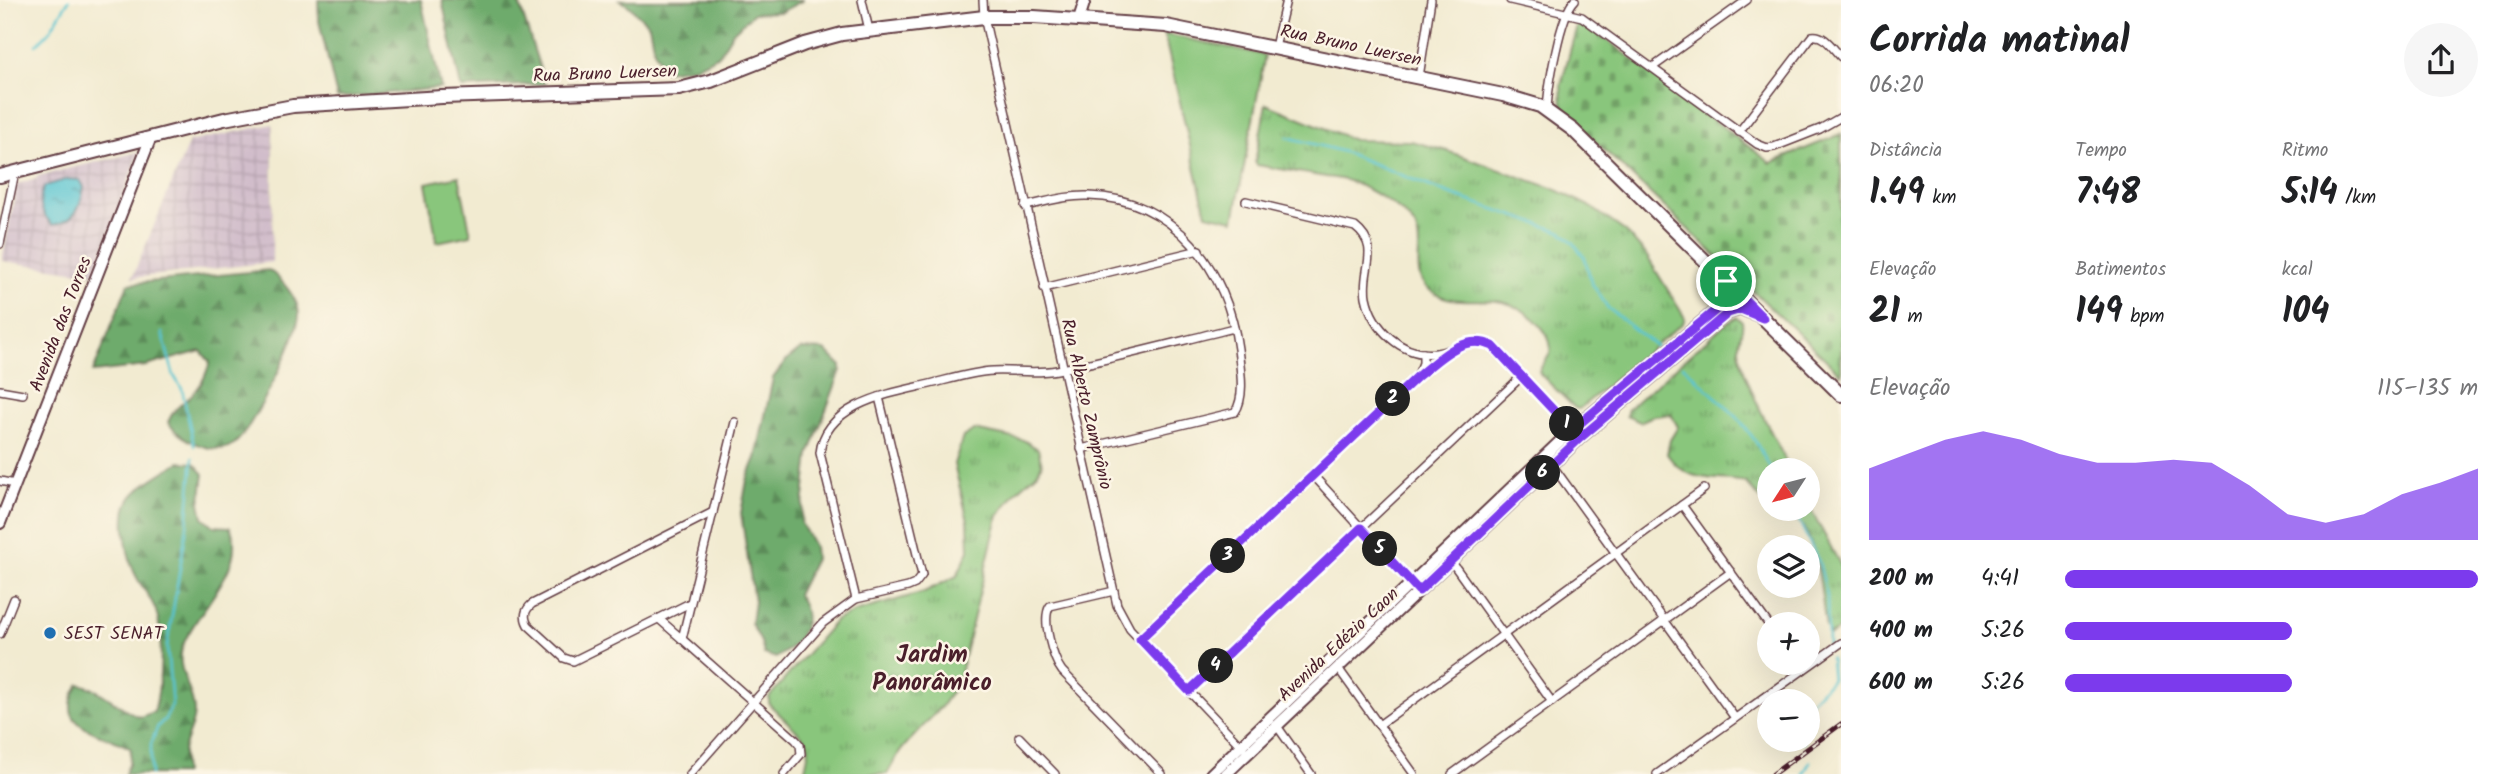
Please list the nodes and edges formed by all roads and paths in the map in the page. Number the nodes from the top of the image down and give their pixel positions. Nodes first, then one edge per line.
1 (862, 0) edge
2 (983, 0) edge
3 (1085, 0) edge
4 (1286, 0) edge
5 (1430, 0) edge
6 (1510, 0) edge
7 (1575, 0) edge
8 (1747, 0) edge
9 (1567, 13) junction
10 (984, 17) junction
11 (1079, 19) junction
12 (869, 30) junction
13 (1275, 47) junction
14 (1841, 57) edge
15 (1653, 67) junction
16 (1419, 77) junction
17 (1547, 110) junction
18 (1841, 117) edge
19 (1739, 132) junction
20 (152, 137) junction
21 (15, 172) junction
22 (0, 176) edge
23 (1246, 201) dead end
24 (1025, 206) junction
25 (0, 244) edge
26 (1199, 250) junction
27 (1726, 281) junction
28 (1044, 288) junction
29 (1741, 297) junction
30 (1723, 304) junction
31 (1763, 318) junction
32 (1234, 328) junction
33 (1449, 350) junction
34 (1423, 353) junction
35 (1063, 368) junction
36 (1418, 376) junction
37 (1522, 376) junction
38 (0, 390) edge
39 (23, 394) dead end
40 (1841, 395) edge
41 (879, 397) junction
42 (735, 422) dead end
43 (1576, 434) junction
44 (1081, 449) junction
45 (1552, 465) junction
46 (1313, 475) junction
47 (0, 481) edge
48 (15, 484) junction
49 (1704, 489) dead end
50 (1682, 505) junction
51 (713, 512) junction
52 (0, 523) edge
53 (1361, 528) junction
54 (1615, 553) junction
55 (1451, 561) junction
56 (1731, 572) junction
57 (1415, 587) junction
58 (1114, 591) junction
59 (14, 598) dead end
60 (856, 599) junction
61 (691, 603) junction
62 (1760, 612) edge
63 (659, 619) junction
64 (1664, 621) junction
65 (0, 634) edge
66 (1503, 634) junction
67 (682, 639) junction
68 (1140, 639) junction
69 (1841, 643) edge
70 (1820, 655) edge
71 (1338, 668) junction
72 (1789, 675) edge
73 (1189, 691) junction
74 (754, 702) junction
75 (1552, 702) junction
76 (1735, 718) junction
77 (1379, 725) junction
78 (1277, 726) junction
79 (1019, 737) dead end
80 (1244, 750) junction
81 (690, 774) edge
82 (785, 774) edge
83 (1055, 774) edge
84 (1162, 774) edge
85 (1210, 774) edge
86 (1226, 774) edge
87 (1311, 774) edge
88 (1414, 774) edge
89 (1452, 774) edge
90 (1657, 774) edge

1 - 12 street
2 - 10 street, Rua Alberto Zamprônio
3 - 11 main road
4 - 13 street
5 - 16 street
6 - 9 street
7 - 9 street
8 - 15 street
9 - 15 street
9 - 17 street
10 - 11 main road, Rua Bruno Luersen
10 - 12 main road, Rua Bruno Luersen
10 - 24 street, Rua Alberto Zamprônio
11 - 13 main road, Rua Bruno Luersen
12 - 20 main road, Rua Bruno Luersen
13 - 16 main road, Rua Bruno Luersen
14 - 19 street
15 - 19 street
16 - 17 main road, Rua Bruno Luersen
17 - 27 main road, Rua Bruno Luersen
18 - 19 street
20 - 21 main road, Rua Bruno Luersen
20 - 48 main road, Avenida das Torres
21 - 22 main road, Rua Bruno Luersen
21 - 25 street
23 - 34 street
24 - 26 street
24 - 28 street, Rua Alberto Zamprônio
26 - 28 street
26 - 32 street
27 - 29 main road, Rua Bruno Luersen
27 - 30 main road
28 - 35 street, Rua Alberto Zamprônio
29 - 30 main road, Avenida Edézio Caon
29 - 31 main road, Rua Bruno Luersen
30 - 43 main road, Avenida Edézio Caon
31 - 40 main road, Rua Bruno Luersen
31 - 43 main road, Avenida Edézio Caon
32 - 35 street
32 - 44 street
33 - 34 street
33 - 36 street
33 - 37 street
34 - 36 street
35 - 41 street
35 - 44 street, Rua Alberto Zamprônio
36 - 46 street
37 - 43 street
37 - 53 street
38 - 39 street
41 - 60 street
41 - 60 street
42 - 51 street
43 - 45 main road, Avenida Edézio Caon
43 - 57 main road, Avenida Edézio Caon
44 - 58 street, Rua Alberto Zamprônio
45 - 54 street
45 - 55 main road, Avenida Edézio Caon
46 - 53 street
46 - 68 street
47 - 48 street
48 - 52 main road, Avenida das Torres
49 - 50 street
50 - 54 street
50 - 56 street
51 - 61 street
51 - 63 street
53 - 57 street
53 - 73 street
54 - 64 street
54 - 66 street
55 - 57 main road, Avenida Edézio Caon
55 - 66 street
56 - 62 street
56 - 64 street
57 - 71 main road, Avenida Edézio Caon
57 - 80 main road, Avenida Edézio Caon
58 - 68 street, Rua Alberto Zamprônio
58 - 84 street
59 - 65 street
60 - 74 street
61 - 63 street
61 - 67 street
63 - 67 street
64 - 75 street
64 - 76 street
66 - 75 street
66 - 77 street
67 - 74 street
68 - 73 street, Rua Alberto Zamprônio
69 - 70 street
71 - 77 street
71 - 78 main road, Avenida Edézio Caon
72 - 76 street
73 - 80 street, Rua Alberto Zamprônio
74 - 81 street
74 - 82 street
75 - 89 street
76 - 90 street
77 - 88 street
78 - 80 main road, Avenida Edézio Caon
78 - 87 street
79 - 83 street
80 - 85 main road, Avenida Edézio Caon
80 - 86 main road, Avenida Edézio Caon

